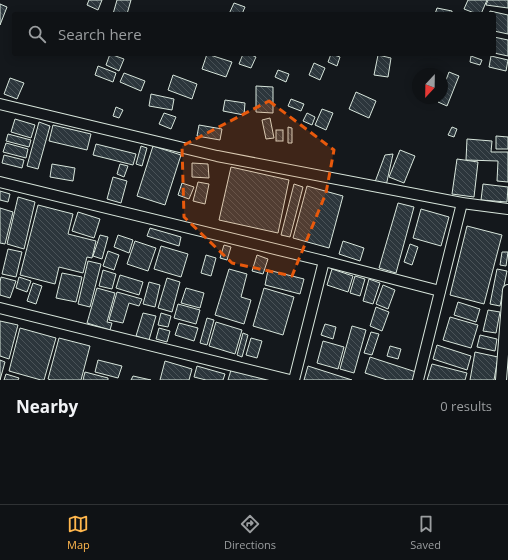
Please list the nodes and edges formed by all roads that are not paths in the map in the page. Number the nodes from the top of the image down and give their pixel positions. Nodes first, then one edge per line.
1 (0, 104) edge
2 (0, 182) edge
3 (462, 203) junction
4 (508, 209) edge
5 (324, 261) junction
6 (508, 290) edge
7 (440, 291) junction
8 (0, 308) edge
9 (290, 380) edge
10 (294, 380) edge
11 (418, 380) edge
12 (502, 380) edge

1 - 3 street
2 - 5 street
3 - 4 street
3 - 7 street
5 - 7 street
5 - 10 street
6 - 12 street
7 - 11 street
8 - 9 street

